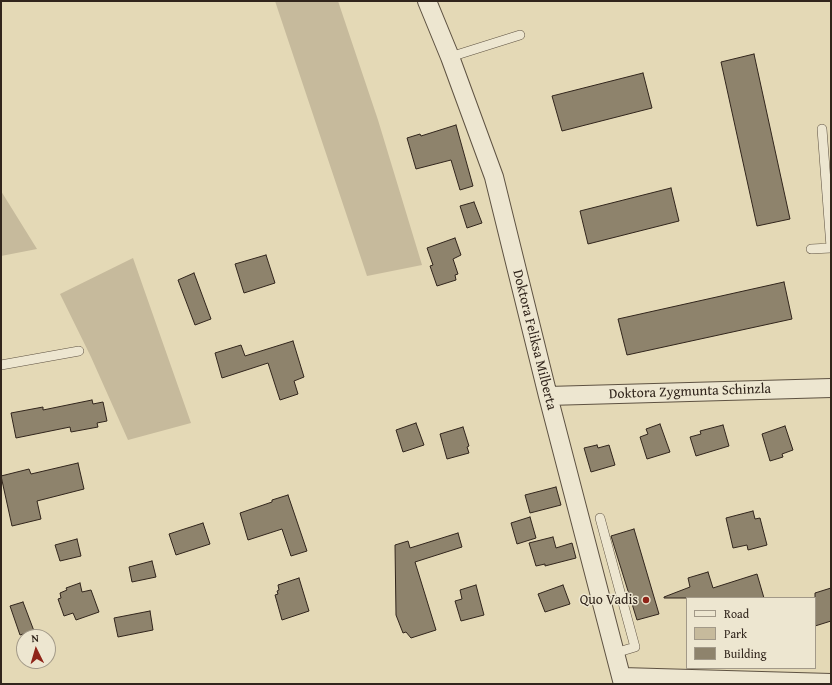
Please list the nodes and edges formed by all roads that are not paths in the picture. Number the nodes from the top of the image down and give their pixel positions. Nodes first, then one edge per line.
1 (427, 1) edge
2 (520, 35) dead end
3 (450, 57) junction
4 (822, 129) dead end
5 (831, 248) edge
6 (811, 249) dead end
7 (78, 351) dead end
8 (1, 365) edge
9 (831, 388) edge
10 (548, 396) junction
11 (600, 518) dead end
12 (615, 652) junction
13 (622, 681) edge
14 (831, 683) edge

1 - 3 street, Doktora Feliksa Milberta
2 - 3 lane
3 - 10 street, Doktora Feliksa Milberta
4 - 5 lane
5 - 6 lane
7 - 8 lane
9 - 10 street, Doktora Zygmunta Schinzla
10 - 12 street, Doktora Feliksa Milberta
11 - 12 lane
12 - 13 street, Doktora Feliksa Milberta
13 - 14 street

